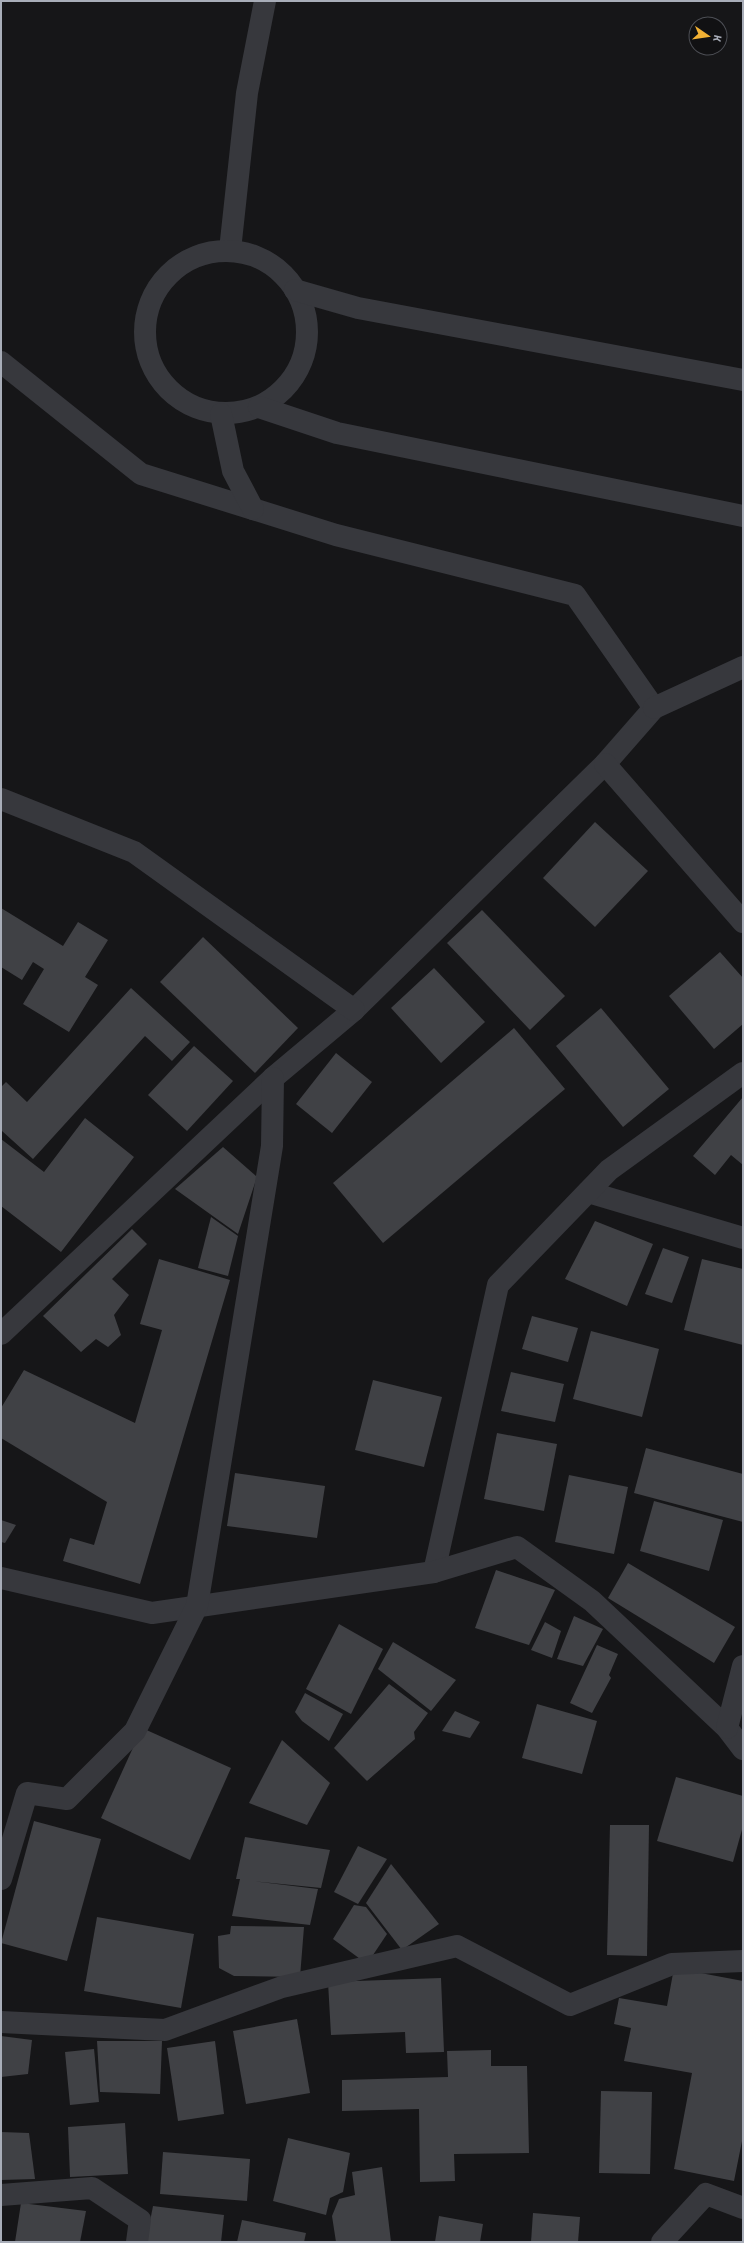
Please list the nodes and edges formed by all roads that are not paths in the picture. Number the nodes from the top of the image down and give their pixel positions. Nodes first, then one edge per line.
1 (266, 1) edge
2 (230, 250) junction
3 (295, 290) junction
4 (1, 362) edge
5 (743, 380) edge
6 (259, 407) junction
7 (221, 414) junction
8 (253, 509) junction
9 (743, 516) edge
10 (743, 666) edge
11 (654, 708) junction
12 (605, 764) junction
13 (1, 799) edge
14 (743, 922) edge
15 (354, 1010) junction
16 (743, 1073) edge
17 (273, 1078) junction
18 (588, 1192) junction
19 (743, 1238) edge
20 (1, 1334) edge
21 (434, 1572) junction
22 (1, 1578) edge
23 (197, 1606) junction
24 (743, 1666) edge
25 (727, 1728) junction
26 (743, 1749) edge
27 (1, 1879) edge
28 (743, 1961) edge
29 (1, 2022) edge
30 (1, 2195) edge
31 (743, 2208) edge
32 (137, 2242) edge
33 (662, 2242) edge

1 - 2 street
2 - 3 street
2 - 7 street
3 - 5 street
3 - 6 street
4 - 8 street
6 - 7 street
6 - 9 street
7 - 8 street
8 - 11 street
10 - 11 street
11 - 12 street
12 - 14 street
12 - 15 street
13 - 15 street
15 - 17 street
16 - 18 street
17 - 20 street
17 - 23 street
18 - 19 street
18 - 21 street
21 - 23 street
21 - 25 street
22 - 23 street
23 - 27 street
24 - 25 street
25 - 26 street
28 - 29 street
30 - 32 street
31 - 33 street

